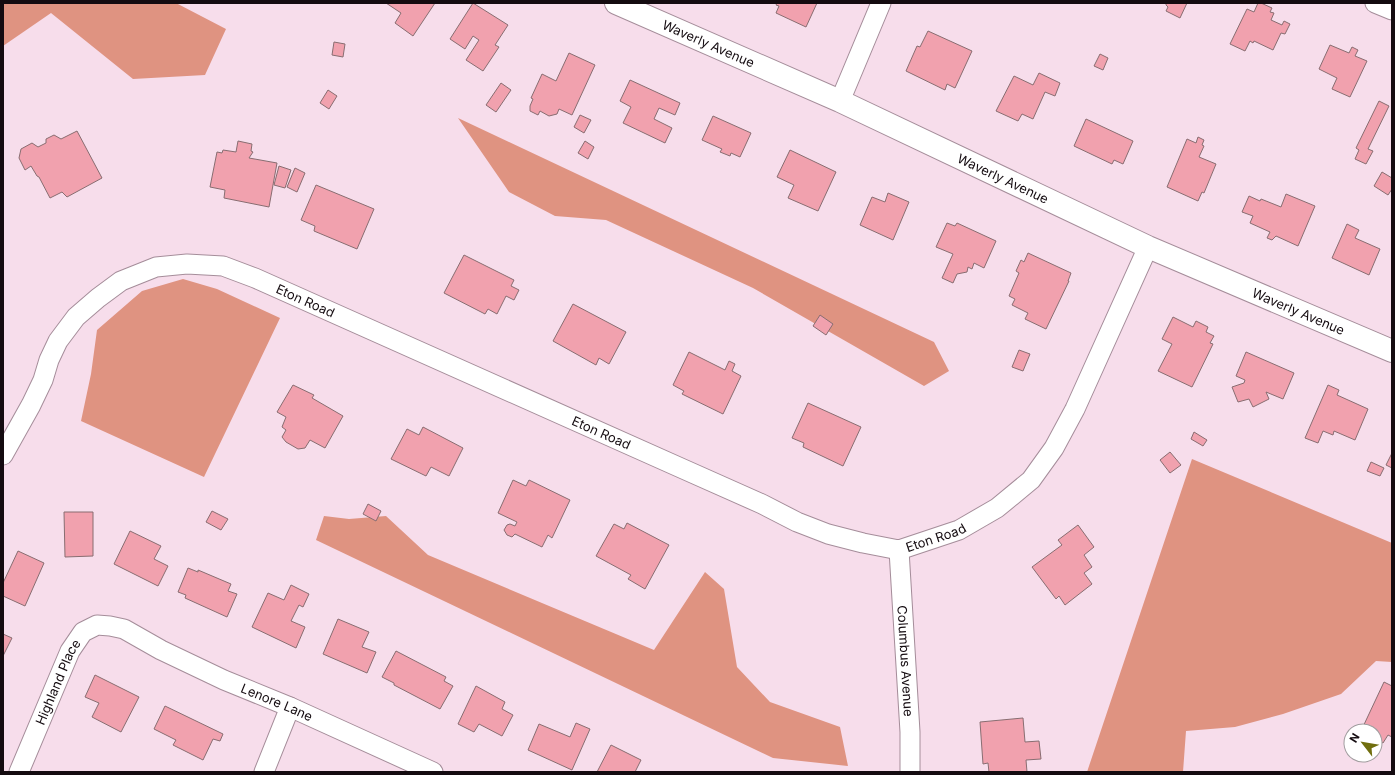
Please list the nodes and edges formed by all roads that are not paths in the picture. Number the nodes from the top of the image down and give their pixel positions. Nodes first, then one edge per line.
1 (616, 3) edge
2 (881, 3) edge
3 (1375, 3) edge
4 (1392, 10) edge
5 (840, 101) junction
6 (1148, 247) junction
7 (1392, 351) edge
8 (3, 455) edge
9 (899, 550) junction
10 (124, 629) joint
11 (290, 707) junction
12 (19, 772) edge
13 (264, 772) edge
14 (433, 772) edge
15 (910, 772) edge

1 - 5 street, Waverly Avenue
2 - 5 street
3 - 4 street
5 - 6 street, Waverly Avenue
6 - 7 street, Waverly Avenue
6 - 9 street, Eton Road
8 - 9 street, Eton Road
9 - 15 street, Columbus Avenue
10 - 11 street, Lenore Lane
10 - 12 street, Highland Place
11 - 13 street
11 - 14 street, Lenore Lane

